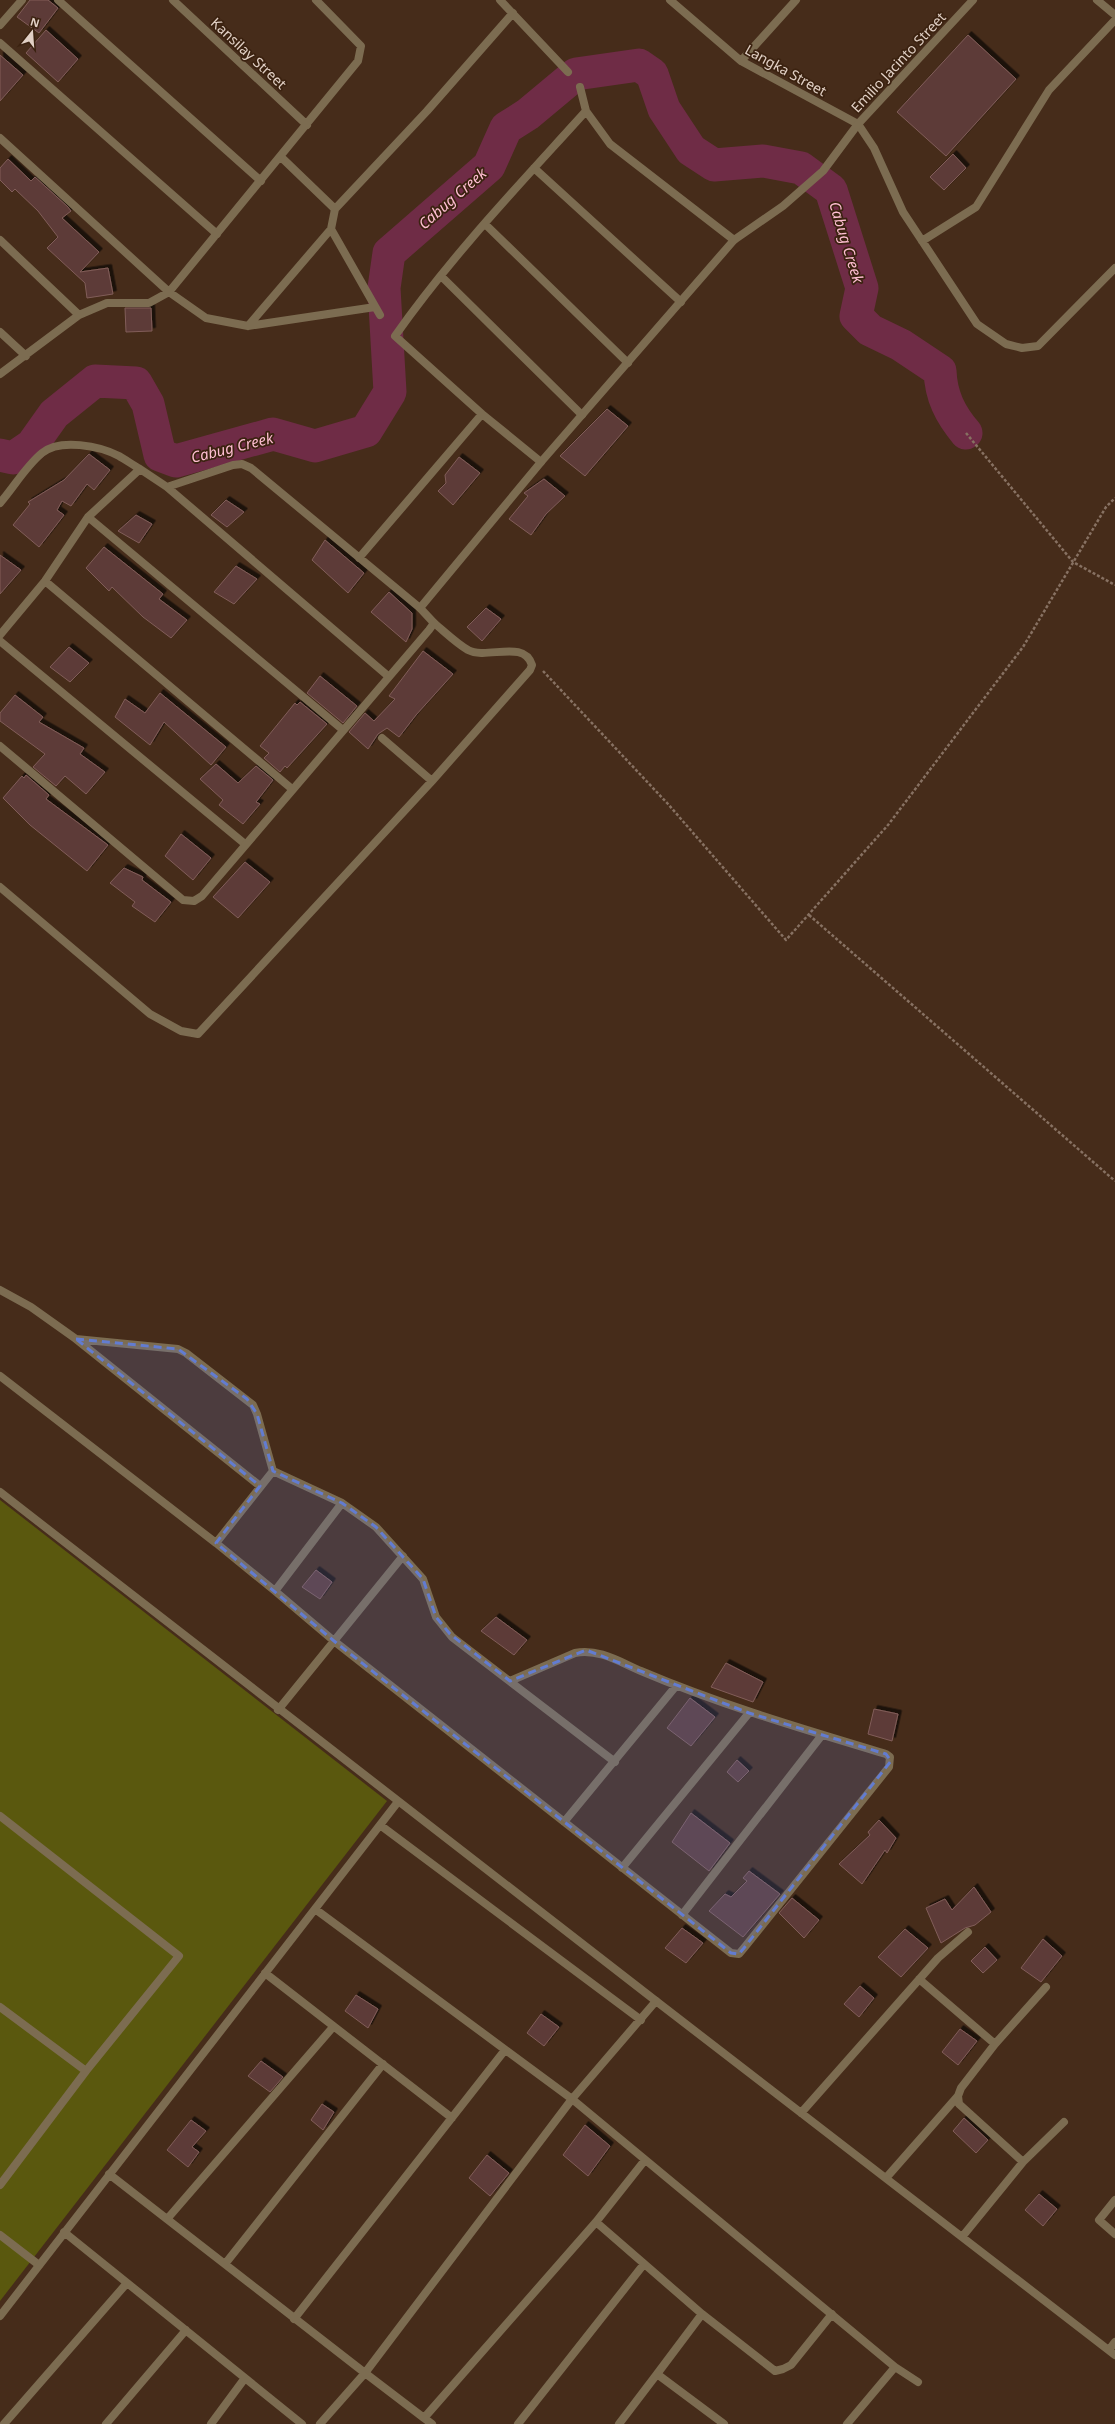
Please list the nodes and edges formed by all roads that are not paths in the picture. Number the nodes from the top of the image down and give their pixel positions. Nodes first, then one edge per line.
1 (22, 0) edge
2 (58, 0) edge
3 (173, 0) edge
4 (316, 0) edge
5 (500, 0) edge
6 (670, 0) edge
7 (796, 0) edge
8 (973, 0) edge
9 (1097, 0) edge
10 (513, 13) junction
11 (1115, 15) edge
12 (1115, 20) edge
13 (0, 25) edge
14 (0, 43) edge
15 (741, 61) junction
16 (568, 72) dead end
17 (580, 87) dead end
18 (586, 111) junction
19 (858, 124) junction
20 (307, 125) junction
21 (0, 138) edge
22 (281, 157) junction
23 (534, 168) junction
24 (261, 181) junction
25 (335, 209) junction
26 (485, 224) junction
27 (331, 229) junction
28 (217, 234) junction
29 (0, 240) edge
30 (734, 240) junction
31 (922, 241) junction
32 (1115, 268) edge
33 (441, 276) junction
34 (169, 292) junction
35 (680, 302) junction
36 (375, 307) junction
37 (79, 315) junction
38 (380, 315) dead end
39 (248, 326) junction
40 (0, 332) edge
41 (26, 356) junction
42 (628, 363) junction
43 (0, 374) edge
44 (482, 414) junction
45 (582, 415) junction
46 (541, 462) junction
47 (140, 470) junction
48 (166, 487) junction
49 (0, 503) edge
50 (88, 517) junction
51 (359, 558) junction
52 (45, 581) junction
53 (420, 608) junction
54 (434, 623) junction
55 (0, 635) edge
56 (0, 641) edge
57 (388, 676) junction
58 (342, 730) junction
59 (382, 738) dead end
60 (0, 746) edge
61 (432, 781) junction
62 (292, 789) junction
63 (245, 844) junction
64 (0, 887) edge
65 (0, 1290) edge
66 (76, 1339) junction
67 (0, 1376) edge
68 (273, 1471) junction
69 (260, 1486) junction
70 (0, 1492) edge
71 (342, 1503) junction
72 (216, 1543) junction
73 (403, 1556) junction
74 (275, 1591) junction
75 (334, 1641) junction
76 (510, 1681) junction
77 (676, 1686) junction
78 (278, 1710) junction
79 (749, 1712) junction
80 (822, 1735) junction
81 (615, 1762) junction
82 (398, 1803) junction
83 (0, 1816) edge
84 (564, 1822) junction
85 (380, 1825) junction
86 (622, 1868) junction
87 (315, 1909) junction
88 (682, 1915) junction
89 (968, 1932) dead end
90 (265, 1973) junction
91 (919, 1979) junction
92 (1046, 1987) dead end
93 (656, 2002) junction
94 (0, 2007) edge
95 (641, 2020) junction
96 (333, 2027) junction
97 (996, 2044) junction
98 (505, 2050) junction
99 (383, 2064) junction
100 (86, 2071) junction
101 (958, 2096) junction
102 (572, 2099) junction
103 (801, 2113) junction
104 (452, 2118) junction
105 (1064, 2122) dead end
106 (645, 2160) junction
107 (1023, 2162) junction
108 (109, 2174) junction
109 (886, 2178) junction
110 (0, 2185) edge
111 (1115, 2200) edge
112 (168, 2218) junction
113 (596, 2222) junction
114 (64, 2232) junction
115 (1115, 2234) edge
116 (0, 2235) edge
117 (962, 2237) junction
118 (39, 2264) junction
119 (225, 2264) junction
120 (644, 2264) junction
121 (127, 2283) junction
122 (702, 2314) junction
123 (832, 2314) junction
124 (0, 2316) edge
125 (294, 2319) junction
126 (186, 2330) junction
127 (1115, 2342) edge
128 (1112, 2352) edge
129 (895, 2367) junction
130 (365, 2373) junction
131 (657, 2374) junction
132 (245, 2378) junction
133 (918, 2382) dead end
134 (424, 2418) junction
135 (4, 2424) edge
136 (106, 2424) edge
137 (211, 2424) edge
138 (302, 2424) edge
139 (320, 2424) edge
140 (432, 2424) edge
141 (518, 2424) edge
142 (619, 2424) edge
143 (724, 2424) edge
144 (847, 2424) edge

1 - 13 street
2 - 24 street
3 - 20 street, Kansilay Street
4 - 20 street
5 - 10 street
6 - 15 street, Langka Street
7 - 15 street
8 - 19 street, Emilio Jacinto Street
9 - 11 street
10 - 16 street
10 - 25 street
12 - 31 street
14 - 28 street
15 - 19 street, Langka Street
17 - 18 street
18 - 23 street
18 - 30 street
19 - 30 street, Emilio Jacinto Street
19 - 31 street
20 - 22 street
21 - 34 street
22 - 24 street
22 - 25 street
23 - 26 street
23 - 35 street
24 - 28 street
25 - 27 street
26 - 33 street
26 - 42 street
27 - 36 street
27 - 39 street
28 - 34 street
29 - 37 street
30 - 35 street, Emilio Jacinto Street
31 - 32 street
33 - 44 street
33 - 45 street
34 - 37 street
34 - 39 street
35 - 42 street, Emilio Jacinto Street
36 - 38 street
36 - 39 street
37 - 41 street
40 - 41 street
41 - 43 street
42 - 45 street, Emilio Jacinto Street
44 - 46 street
44 - 51 street
45 - 46 street, Emilio Jacinto Street
46 - 53 street, Emilio Jacinto Street
47 - 48 street
47 - 49 street
47 - 50 street
48 - 51 street
48 - 57 street
50 - 52 street
50 - 58 street
51 - 53 street
52 - 55 street
52 - 62 street
53 - 54 street
54 - 57 street
54 - 61 street
56 - 63 street
57 - 58 street
58 - 62 street
59 - 61 street
60 - 63 street
61 - 64 street
62 - 63 street
65 - 66 street
66 - 68 street
66 - 69 street
67 - 72 street
68 - 69 street
68 - 71 street
69 - 72 street
70 - 78 street
71 - 73 street
71 - 74 street
72 - 74 street
73 - 75 street
73 - 76 street
74 - 75 street
75 - 78 street
75 - 84 street
76 - 77 street
76 - 81 street
77 - 79 street
77 - 81 street
78 - 82 street
79 - 80 street
79 - 86 street
80 - 88 street
80 - 88 street
81 - 84 street
82 - 85 street
82 - 93 street
83 - 100 street
84 - 86 street
85 - 87 street
85 - 95 street
86 - 88 street
87 - 90 street
87 - 98 street
89 - 91 street
90 - 96 street
90 - 108 street
91 - 97 street
91 - 103 street
92 - 97 street
93 - 95 street
93 - 103 street
94 - 100 street
95 - 102 street
96 - 99 street
96 - 112 street
97 - 101 street
98 - 102 street
98 - 104 street
99 - 104 street
99 - 119 street
100 - 110 street
101 - 107 street
101 - 109 street
102 - 106 street
102 - 130 street
103 - 109 street
104 - 125 street
105 - 107 street
106 - 113 street
106 - 123 street
107 - 117 street
108 - 112 street
108 - 114 street
109 - 117 street
111 - 115 street
112 - 119 street
113 - 120 street
113 - 134 street
114 - 118 street
114 - 121 street
116 - 118 street
117 - 128 street
118 - 124 street
119 - 125 street
120 - 122 street
120 - 141 street
121 - 126 street
121 - 135 street
122 - 123 street
122 - 131 street
123 - 129 street
125 - 130 street
126 - 132 street
126 - 136 street
127 - 128 street
129 - 133 street
129 - 144 street
130 - 134 street
130 - 139 street
131 - 142 street
131 - 143 street
132 - 137 street
132 - 138 street
134 - 140 street

